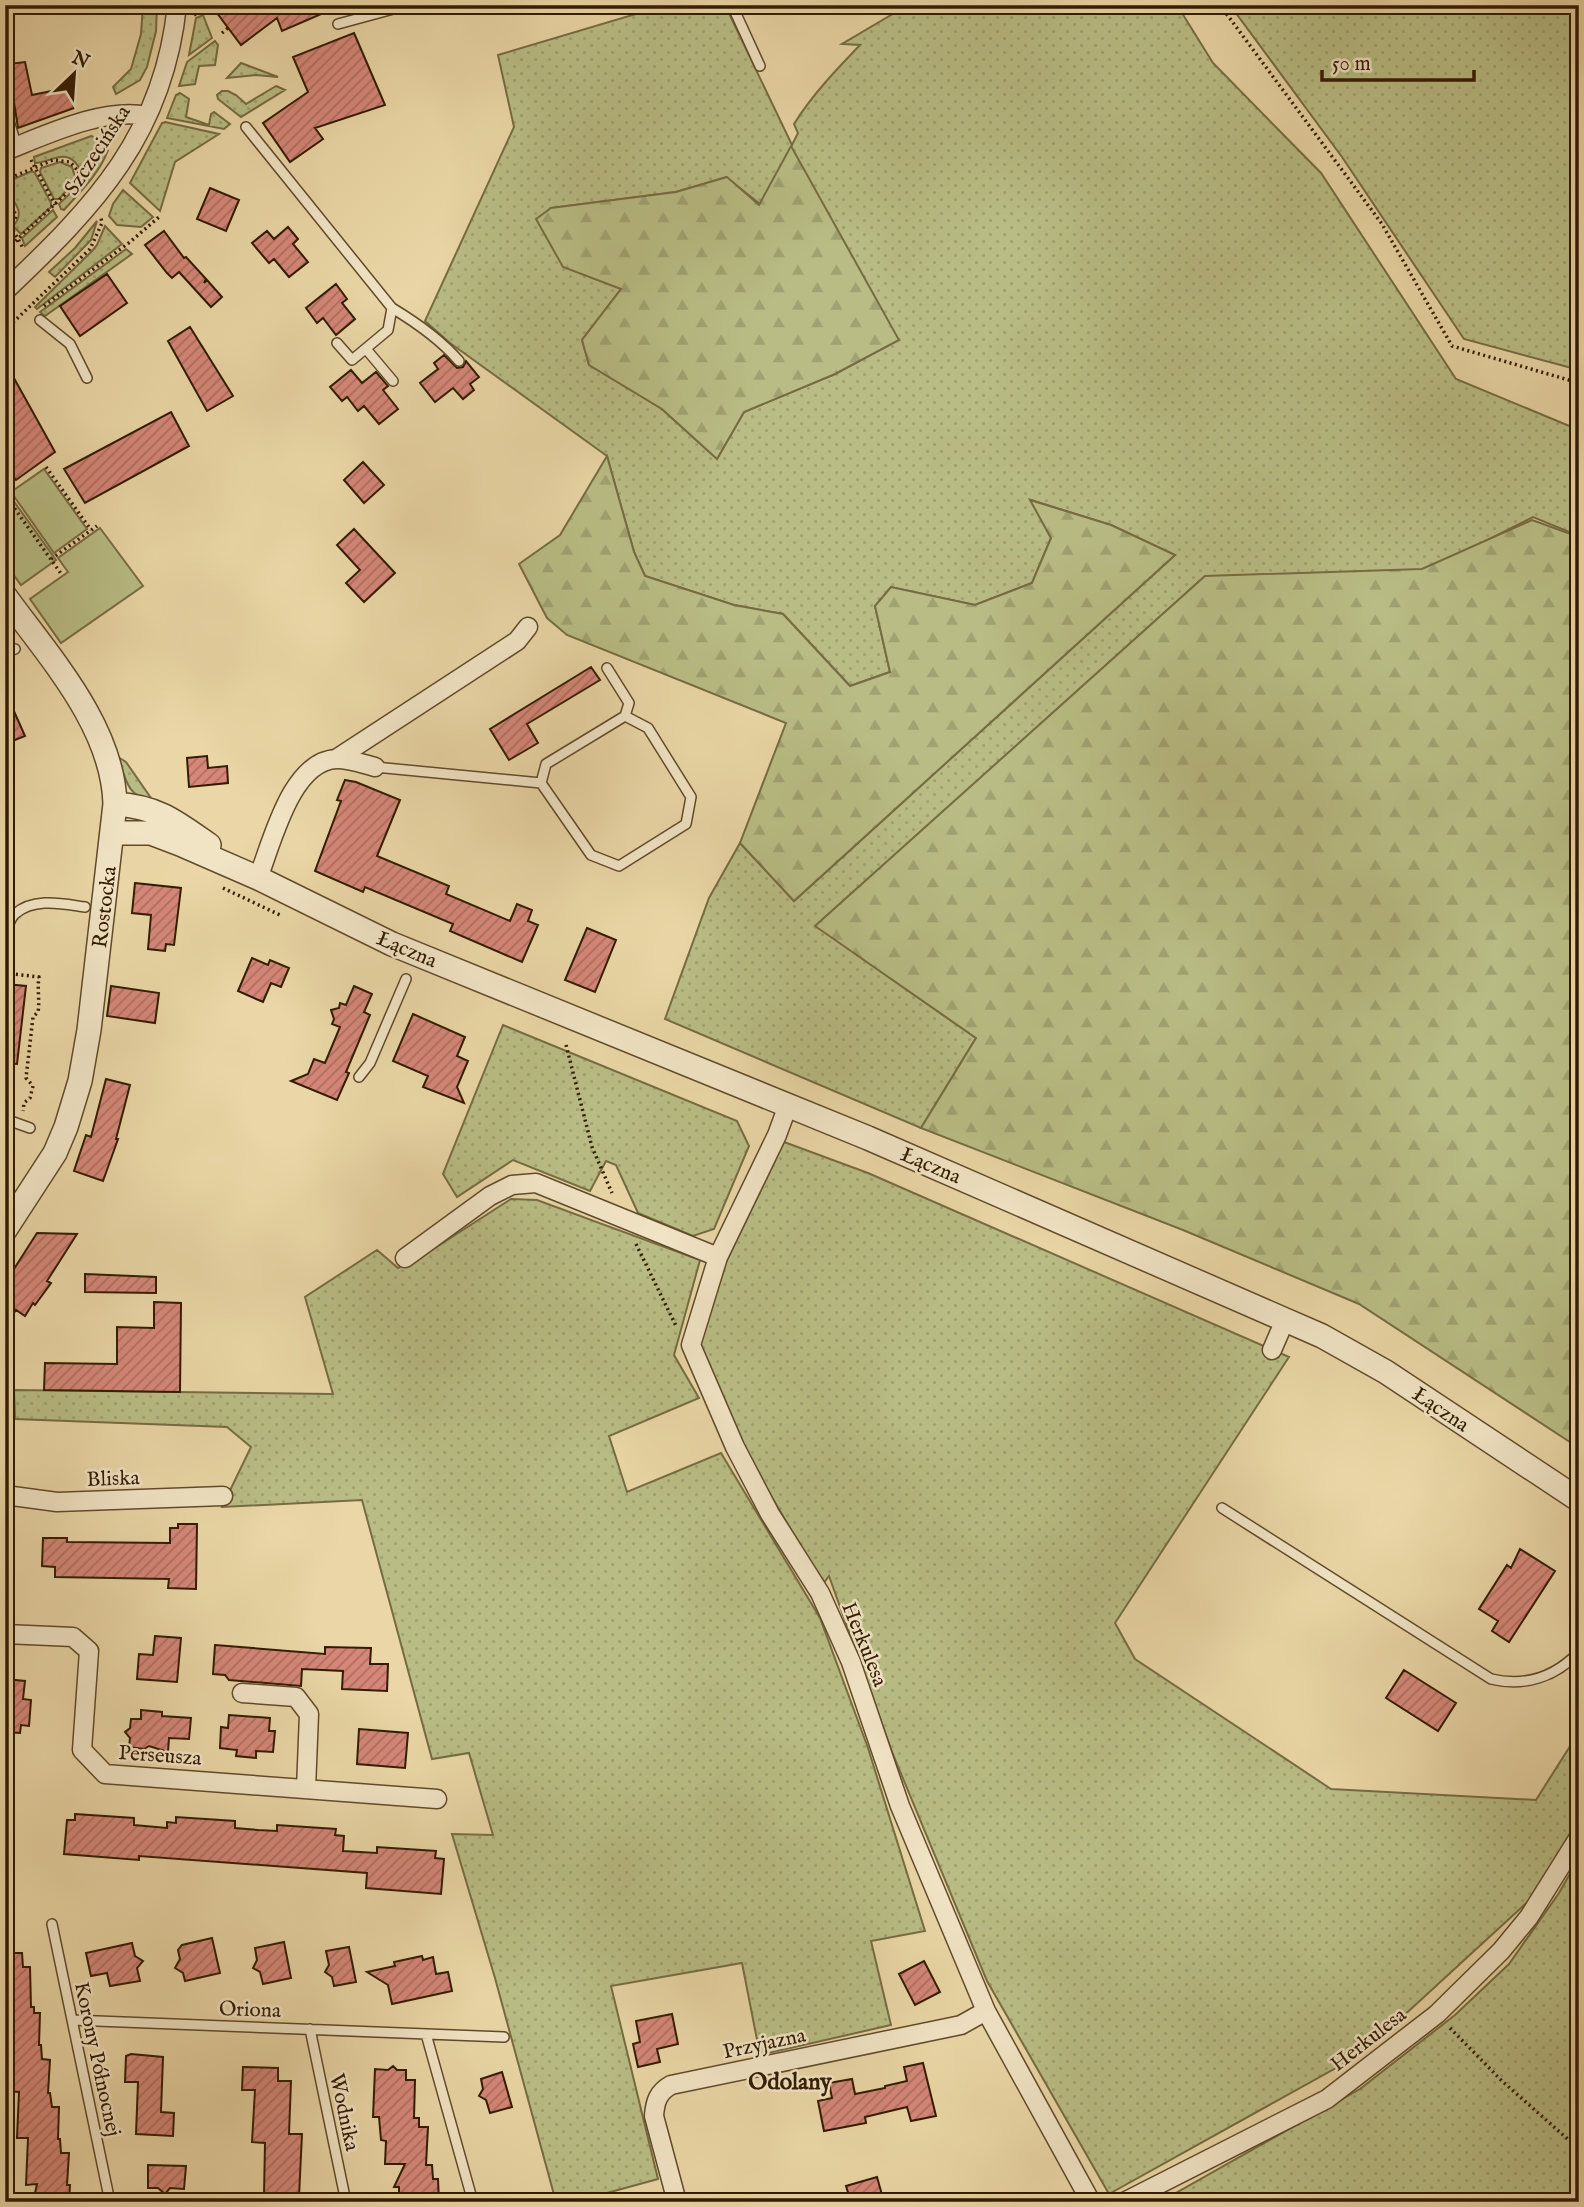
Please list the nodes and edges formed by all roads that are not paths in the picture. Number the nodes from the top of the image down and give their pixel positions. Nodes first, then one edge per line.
1 (408, 5) edge
2 (732, 5) edge
3 (184, 10) edge
4 (338, 24) dead end
5 (760, 66) dead end
6 (5, 108) edge
7 (147, 116) junction
8 (246, 127) dead end
9 (17, 151) edge
10 (5, 291) edge
11 (392, 308) junction
12 (37, 316) road end
13 (337, 343) dead end
14 (366, 349) junction
15 (459, 361) dead end
16 (87, 378) dead end
17 (393, 381) dead end
18 (9, 608) edge
19 (528, 627) dead end
20 (15, 649) dead end
21 (5, 653) edge
22 (607, 668) dead end
23 (625, 716) junction
24 (337, 759) junction
25 (375, 767) joint
26 (541, 782) junction
27 (115, 804) junction
28 (112, 832) junction
29 (258, 878) junction
30 (85, 906) dead end
31 (9, 916) edge
32 (5, 933) edge
33 (406, 979) dead end
34 (359, 1077) dead end
35 (788, 1105) junction
36 (5, 1119) edge
37 (26, 1126) road end
38 (5, 1230) edge
39 (718, 1256) junction
40 (405, 1258) dead end
41 (1285, 1320) junction
42 (1272, 1350) dead end
43 (5, 1495) edge
44 (223, 1496) dead end
45 (1579, 1500) edge
46 (1222, 1508) dead end
47 (5, 1634) edge
48 (1579, 1652) edge
49 (242, 1693) dead end
50 (306, 1789) junction
51 (437, 1799) dead end
52 (1579, 1837) edge
53 (52, 1924) dead end
54 (986, 2011) junction
55 (72, 2020) junction
56 (310, 2029) junction
57 (426, 2034) junction
58 (504, 2037) dead end
59 (110, 2202) edge
60 (346, 2202) edge
61 (473, 2202) edge
62 (677, 2202) edge
63 (1091, 2202) edge
64 (1124, 2202) edge

1 - 4 lane
2 - 5 lane
3 - 7 street, Szczecińska
6 - 9 lane
7 - 9 street
7 - 10 street, Szczecińska
8 - 11 lane
11 - 14 lane
11 - 15 lane
12 - 16 lane
13 - 14 lane
14 - 17 lane
18 - 27 street, Rostocka
19 - 24 street
20 - 21 lane
22 - 23 lane
23 - 26 lane
23 - 26 lane
24 - 25 street
24 - 29 street
25 - 26 lane
27 - 28 street, Rostocka
27 - 29 street, Łączna
28 - 29 street, Łączna
28 - 38 street, Rostocka
29 - 35 street, Łączna
30 - 31 lane
31 - 32 lane
33 - 34 lane
35 - 39 street, Herkulesa
35 - 41 street, Łączna
36 - 37 lane
39 - 40 street
39 - 54 street, Herkulesa
41 - 42 street
41 - 45 street, Łączna
43 - 44 street, Bliska
46 - 48 lane
47 - 50 street, Perseusza
49 - 50 street
50 - 51 street, Perseusza
52 - 64 street, Herkulesa
53 - 55 lane, Korony Północnej
54 - 62 street, Przyjazna
54 - 63 street, Herkulesa
55 - 56 lane, Oriona
55 - 59 lane, Korony Północnej
56 - 57 lane, Oriona
56 - 60 lane, Wodnika
57 - 58 lane, Oriona
57 - 61 lane

